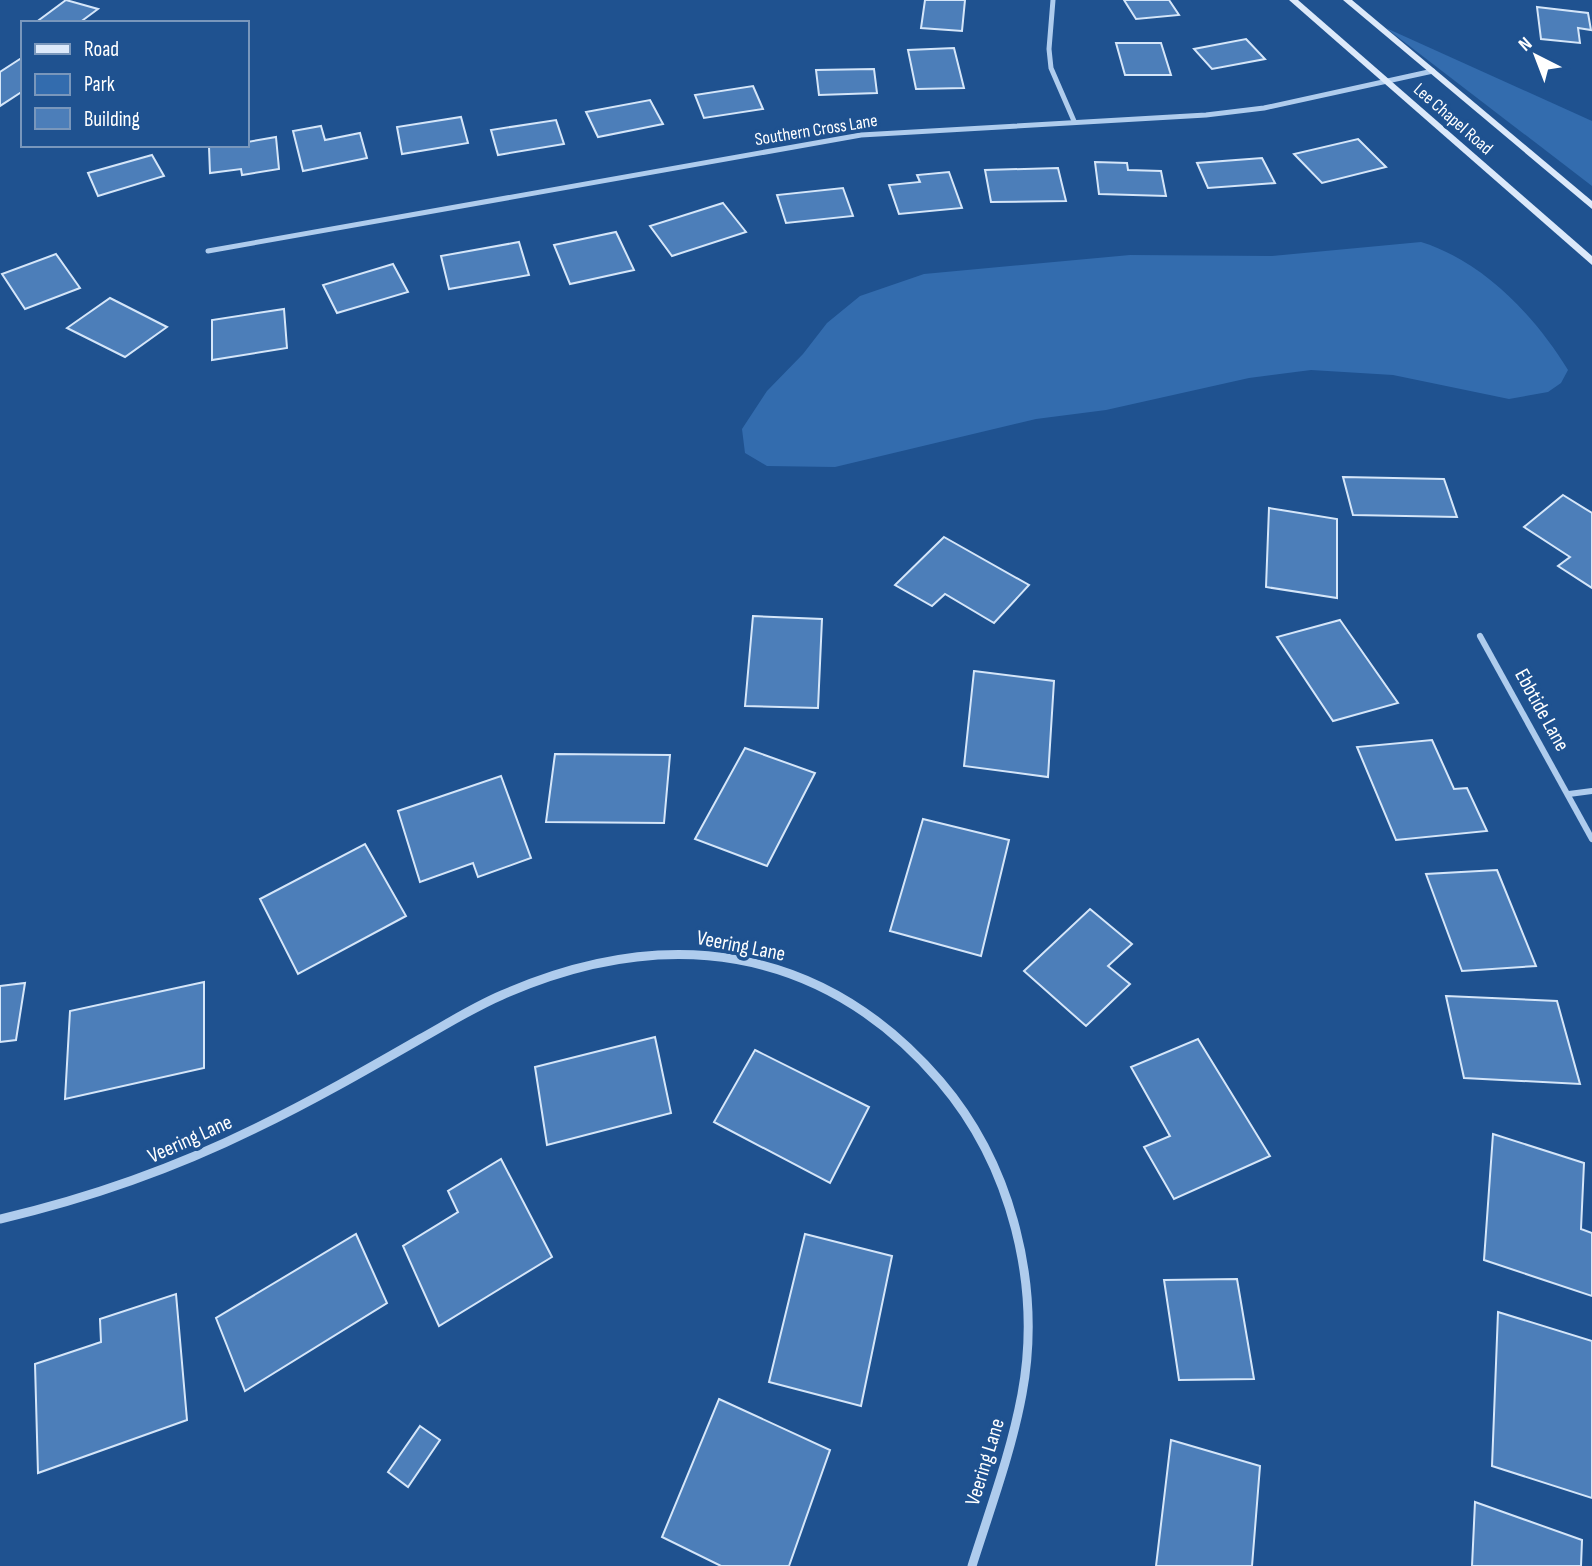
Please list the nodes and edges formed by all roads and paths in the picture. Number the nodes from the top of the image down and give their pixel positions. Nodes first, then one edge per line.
1 (1053, 0) edge
2 (1293, 0) edge
3 (1346, 0) edge
4 (1433, 71) junction
5 (1387, 82) junction
6 (1074, 121) junction
7 (1592, 206) edge
8 (208, 251) dead end
9 (1592, 262) edge
10 (1480, 636) dead end
11 (1592, 791) edge
12 (1569, 794) junction
13 (1592, 839) edge
14 (0, 1219) edge
15 (972, 1566) edge

1 - 6 street
2 - 5 main road, Lee Chapel Road
3 - 4 main road, Lee Chapel Road
4 - 5 street, Southern Cross Lane
4 - 7 main road, Lee Chapel Road
5 - 6 street, Southern Cross Lane
5 - 9 main road, Lee Chapel Road
6 - 8 street, Southern Cross Lane
10 - 12 street, Ebbtide Lane
11 - 12 street
12 - 13 street, Ebbtide Lane
14 - 15 street, Veering Lane

